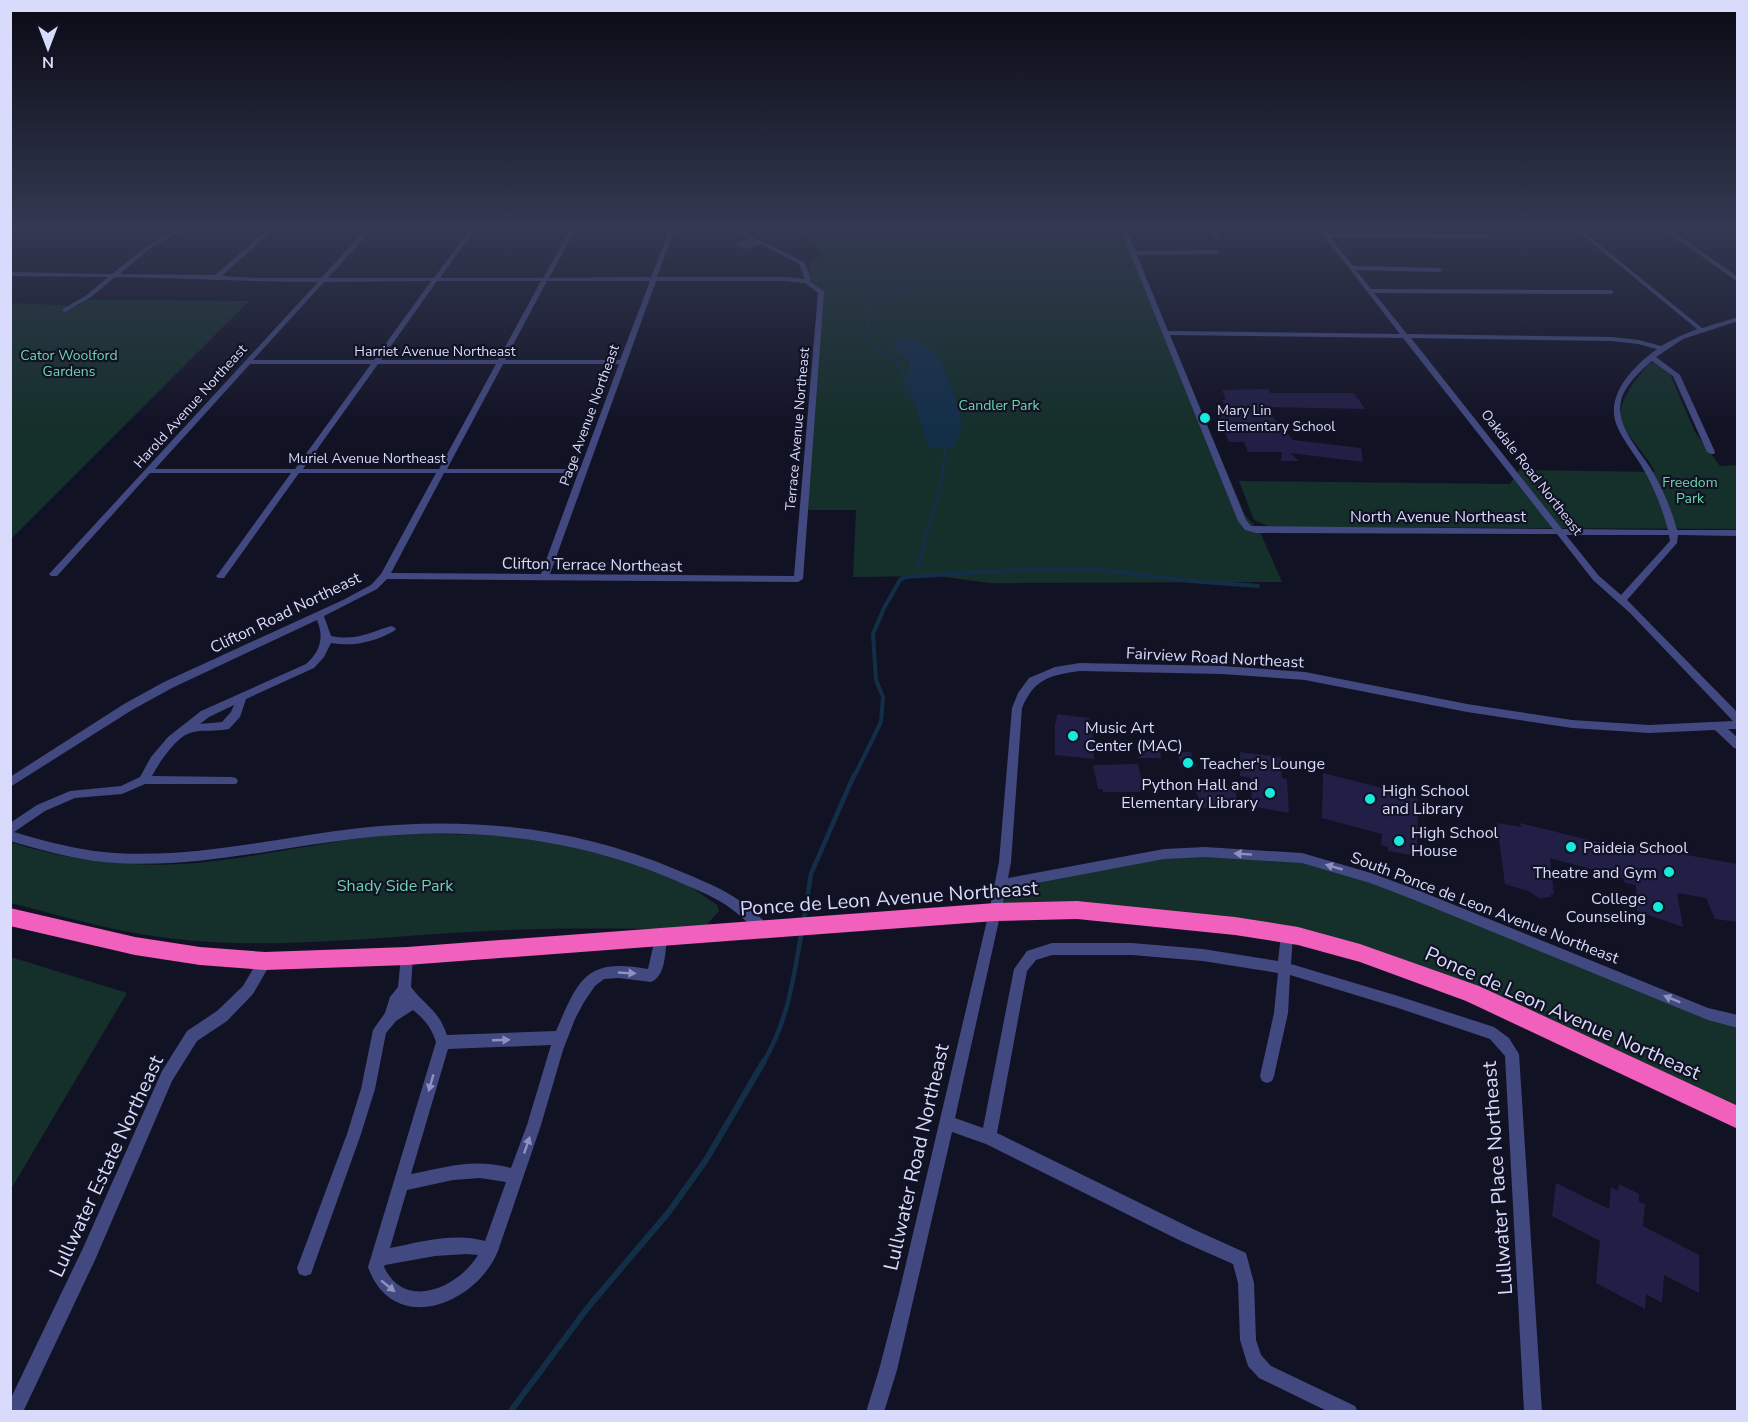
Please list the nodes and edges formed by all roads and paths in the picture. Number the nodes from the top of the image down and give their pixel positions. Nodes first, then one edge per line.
1 (88, 294) edge
2 (310, 294) edge
3 (424, 294) edge
4 (537, 294) edge
5 (647, 294) edge
6 (821, 294) edge
7 (1150, 294) edge
8 (1374, 294) edge
9 (1657, 294) edge
10 (65, 310) dead end
11 (1736, 321) edge
12 (1700, 329) junction
13 (1165, 333) junction
14 (1406, 336) junction
15 (1660, 348) junction
16 (1652, 358) junction
17 (247, 362) junction
18 (623, 362) junction
19 (374, 363) junction
20 (501, 363) junction
21 (1711, 452) dead end
22 (150, 471) junction
23 (297, 471) junction
24 (583, 471) junction
25 (442, 472) junction
26 (1561, 532) junction
27 (1674, 533) junction
28 (1737, 533) edge
29 (54, 574) dead end
30 (221, 576) dead end
31 (385, 576) junction
32 (544, 578) junction
33 (798, 579) joint
34 (1622, 600) junction
35 (320, 615) junction
36 (391, 629) dead end
37 (328, 639) junction
38 (242, 697) junction
39 (1737, 720) edge
40 (1737, 724) edge
41 (1718, 726) junction
42 (187, 729) junction
43 (1737, 745) edge
44 (144, 780) junction
45 (232, 781) dead end
46 (10, 783) edge
47 (10, 829) edge
48 (10, 836) edge
49 (1000, 885) junction
50 (995, 912) junction
51 (10, 917) edge
52 (765, 930) junction
53 (1287, 935) junction
54 (661, 938) junction
55 (406, 956) junction
56 (265, 961) junction
57 (1286, 968) junction
58 (404, 989) junction
59 (414, 1002) junction
60 (391, 1016) junction
61 (1732, 1021) edge
62 (560, 1038) junction
63 (442, 1042) junction
64 (1267, 1076) dead end
65 (1737, 1118) edge
66 (946, 1123) junction
67 (989, 1137) junction
68 (515, 1177) junction
69 (402, 1183) junction
70 (490, 1251) junction
71 (378, 1258) junction
72 (304, 1268) dead end
73 (14, 1412) edge
74 (875, 1412) edge
75 (1349, 1412) edge
76 (1533, 1412) edge

1 - 10 street
2 - 17 street, Harold Avenue Northeast
3 - 19 street
4 - 20 street, Clifton Road Northeast
5 - 18 street, Page Avenue Northeast
6 - 33 street, Terrace Avenue Northeast
7 - 13 street
8 - 14 street, Oakdale Road Northeast
9 - 12 street
11 - 12 street
12 - 15 street
13 - 14 street
13 - 26 street, North Avenue Northeast
14 - 15 street
14 - 26 street, Oakdale Road Northeast
15 - 16 street
16 - 21 street
16 - 27 street
17 - 19 street, Harriet Avenue Northeast
17 - 22 street, Harold Avenue Northeast
18 - 20 street, Harriet Avenue Northeast
18 - 24 street, Page Avenue Northeast
19 - 20 street, Harriet Avenue Northeast
19 - 23 street
20 - 25 street, Clifton Road Northeast
22 - 23 street, Muriel Avenue Northeast
22 - 29 street, Harold Avenue Northeast
23 - 25 street, Muriel Avenue Northeast
23 - 30 street
24 - 25 street, Muriel Avenue Northeast
24 - 32 street, Page Avenue Northeast
25 - 31 street, Clifton Road Northeast
26 - 27 street, North Avenue Northeast
26 - 34 street, Oakdale Road Northeast
27 - 28 street, North Avenue Northeast
27 - 34 street
31 - 32 street, Clifton Terrace Northeast
31 - 35 street, Clifton Road Northeast
32 - 33 street, Clifton Terrace Northeast
34 - 39 street, Oakdale Road Northeast
35 - 37 street
35 - 46 street, Clifton Road Northeast
36 - 37 street
37 - 38 street
38 - 42 street
38 - 42 street
40 - 41 street, Fairview Road Northeast
41 - 43 street
41 - 49 street, Fairview Road Northeast
42 - 44 street
44 - 45 street
44 - 47 street
48 - 52 street
49 - 50 street, Fairview Road Northeast
61 -> 49 street, South Ponce de Leon Avenue Northeast
50 - 52 highway, Ponce de Leon Avenue Northeast
50 - 53 highway, Ponce de Leon Avenue Northeast
50 - 66 street, Lullwater Road Northeast
51 - 56 highway, Ponce de Leon Avenue Northeast
52 - 54 highway, Ponce de Leon Avenue Northeast
53 - 57 street
53 - 65 highway, Ponce de Leon Avenue Northeast
54 - 55 highway, Ponce de Leon Avenue Northeast
62 -> 54 street
55 - 56 highway, Ponce de Leon Avenue Northeast
55 - 58 street
56 - 73 street, Lullwater Estate Northeast
57 - 64 street
57 - 67 street, Lullwater Place Northeast
57 - 76 street, Lullwater Place Northeast
58 - 59 street
58 - 60 street
59 - 60 street
59 - 63 street
60 - 72 street
63 -> 62 street
68 -> 62 street
63 -> 69 street
66 - 67 street
66 - 74 street, Lullwater Road Northeast
67 - 75 street
68 - 69 street
68 - 70 street
69 - 71 street
70 - 71 street
71 -> 70 street

